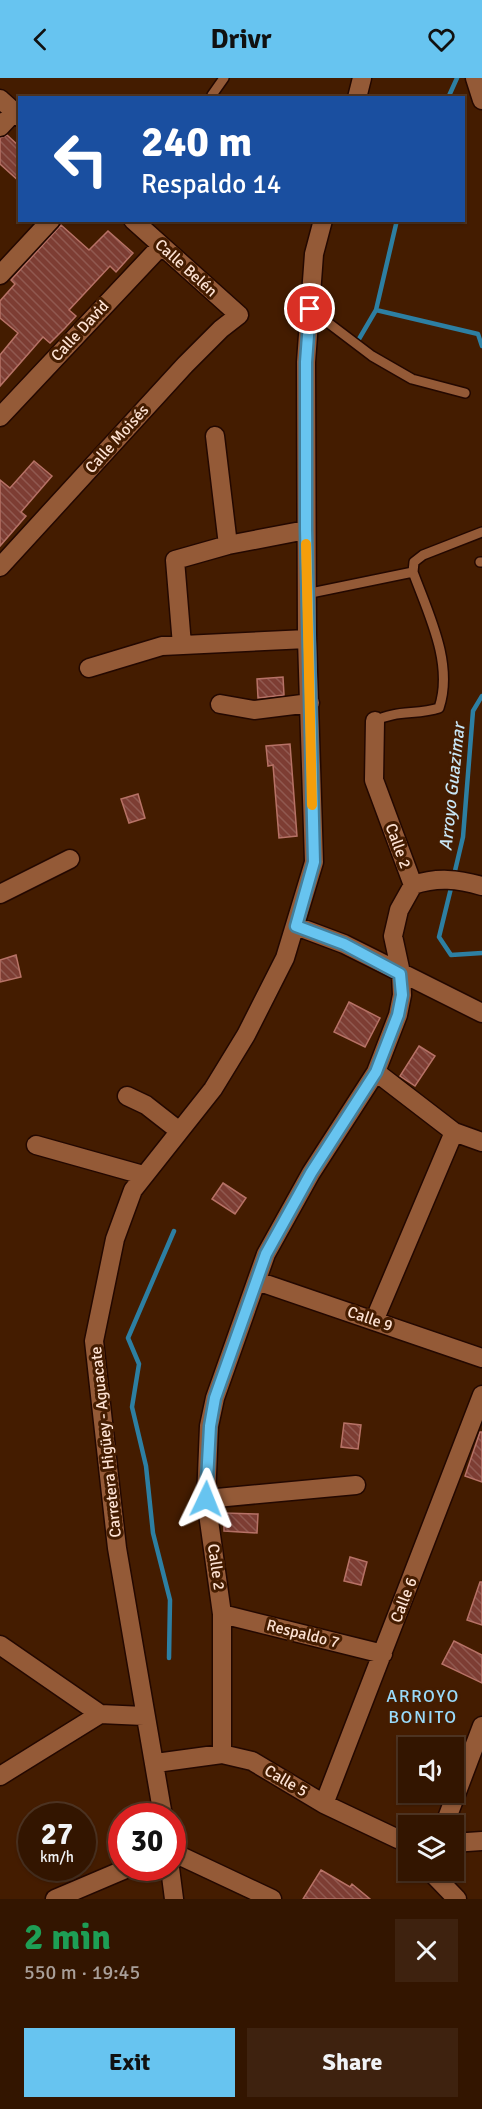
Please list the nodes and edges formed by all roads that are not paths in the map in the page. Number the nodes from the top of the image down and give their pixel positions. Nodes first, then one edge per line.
1 (224, 78) edge
2 (362, 78) edge
3 (475, 78) edge
4 (212, 95) dead end
5 (358, 96) edge
6 (0, 99) edge
7 (482, 100) edge
8 (17, 115) edge
9 (0, 127) edge
10 (49, 222) edge
11 (135, 222) edge
12 (322, 222) edge
13 (161, 246) junction
14 (0, 275) edge
15 (310, 309) junction
16 (239, 315) joint
17 (465, 393) dead end
18 (0, 417) edge
19 (215, 436) dead end
20 (306, 530) junction
21 (482, 532) edge
22 (228, 545) junction
23 (0, 567) edge
24 (413, 572) junction
25 (306, 594) junction
26 (307, 639) junction
27 (182, 645) junction
28 (89, 668) dead end
29 (310, 703) junction
30 (220, 704) dead end
31 (375, 721) joint
32 (70, 859) dead end
33 (412, 885) junction
34 (482, 886) edge
35 (0, 894) edge
36 (296, 926) junction
37 (400, 974) junction
38 (482, 1013) edge
39 (376, 1072) junction
40 (127, 1096) dead end
41 (178, 1130) junction
42 (454, 1132) junction
43 (482, 1142) edge
44 (36, 1145) dead end
45 (143, 1175) junction
46 (257, 1281) junction
47 (374, 1321) junction
48 (482, 1358) edge
49 (482, 1395) edge
50 (475, 1437) edge
51 (356, 1485) dead end
52 (206, 1499) junction
53 (222, 1614) junction
54 (0, 1646) edge
55 (383, 1654) junction
56 (100, 1714) junction
57 (144, 1716) junction
58 (482, 1726) edge
59 (222, 1754) junction
60 (156, 1763) junction
61 (0, 1776) edge
62 (161, 1803) edge
63 (324, 1804) junction
64 (448, 1815) edge
65 (398, 1840) edge
66 (482, 1840) edge
67 (464, 1842) edge
68 (186, 1859) edge
69 (108, 1877) edge
70 (172, 1881) edge
71 (439, 1881) edge
72 (455, 1898) edge
73 (56, 1899) edge
74 (174, 1899) edge
75 (272, 1899) edge

1 - 4 lane
2 - 5 street
3 - 7 street
6 - 8 street
8 - 9 street
10 - 14 street
11 - 13 street, Calle Belén
12 - 15 street, Carretera Higüey - Aguacate
13 - 16 street, Calle Belén
13 - 18 street, Calle David
15 - 17 lane
15 - 20 street, Carretera Higüey - Aguacate
16 - 23 street, Calle Moisés
19 - 22 street
20 - 22 street
20 - 25 street, Carretera Higüey - Aguacate
21 - 24 lane
22 - 27 street
24 - 25 lane
24 - 31 lane, Calle 2
25 - 26 street, Carretera Higüey - Aguacate
26 - 27 street
26 - 29 street, Carretera Higüey - Aguacate
27 - 28 street
29 - 30 street
29 - 36 street, Carretera Higüey - Aguacate
31 - 33 street, Calle 2
32 - 35 street
33 - 34 street
33 - 37 street, Calle 2
36 - 37 street
36 - 41 street, Carretera Higüey - Aguacate
37 - 38 street
37 - 39 street, Calle 2
39 - 42 street
39 - 46 street, Calle 2
40 - 41 street
41 - 45 street, Carretera Higüey - Aguacate
42 - 43 street
42 - 47 street
44 - 45 street
45 - 57 street, Carretera Higüey - Aguacate
46 - 47 street, Calle 9
46 - 52 street, Calle 2
47 - 48 street, Calle 9
49 - 50 street, Calle 6
50 - 55 street, Calle 6
51 - 52 street
52 - 53 street, Calle 2
53 - 55 street, Respaldo 7
53 - 59 street, Calle 2
54 - 56 street
55 - 63 street, Calle 6
56 - 57 street
56 - 61 street
57 - 60 street, Carretera Higüey - Aguacate
58 - 64 street
59 - 60 street, Calle 5
59 - 63 street, Calle 5
60 - 62 street, Carretera Higüey - Aguacate
63 - 65 street, Calle 5
66 - 67 street
68 - 75 street
69 - 73 street
70 - 74 street
71 - 72 street

